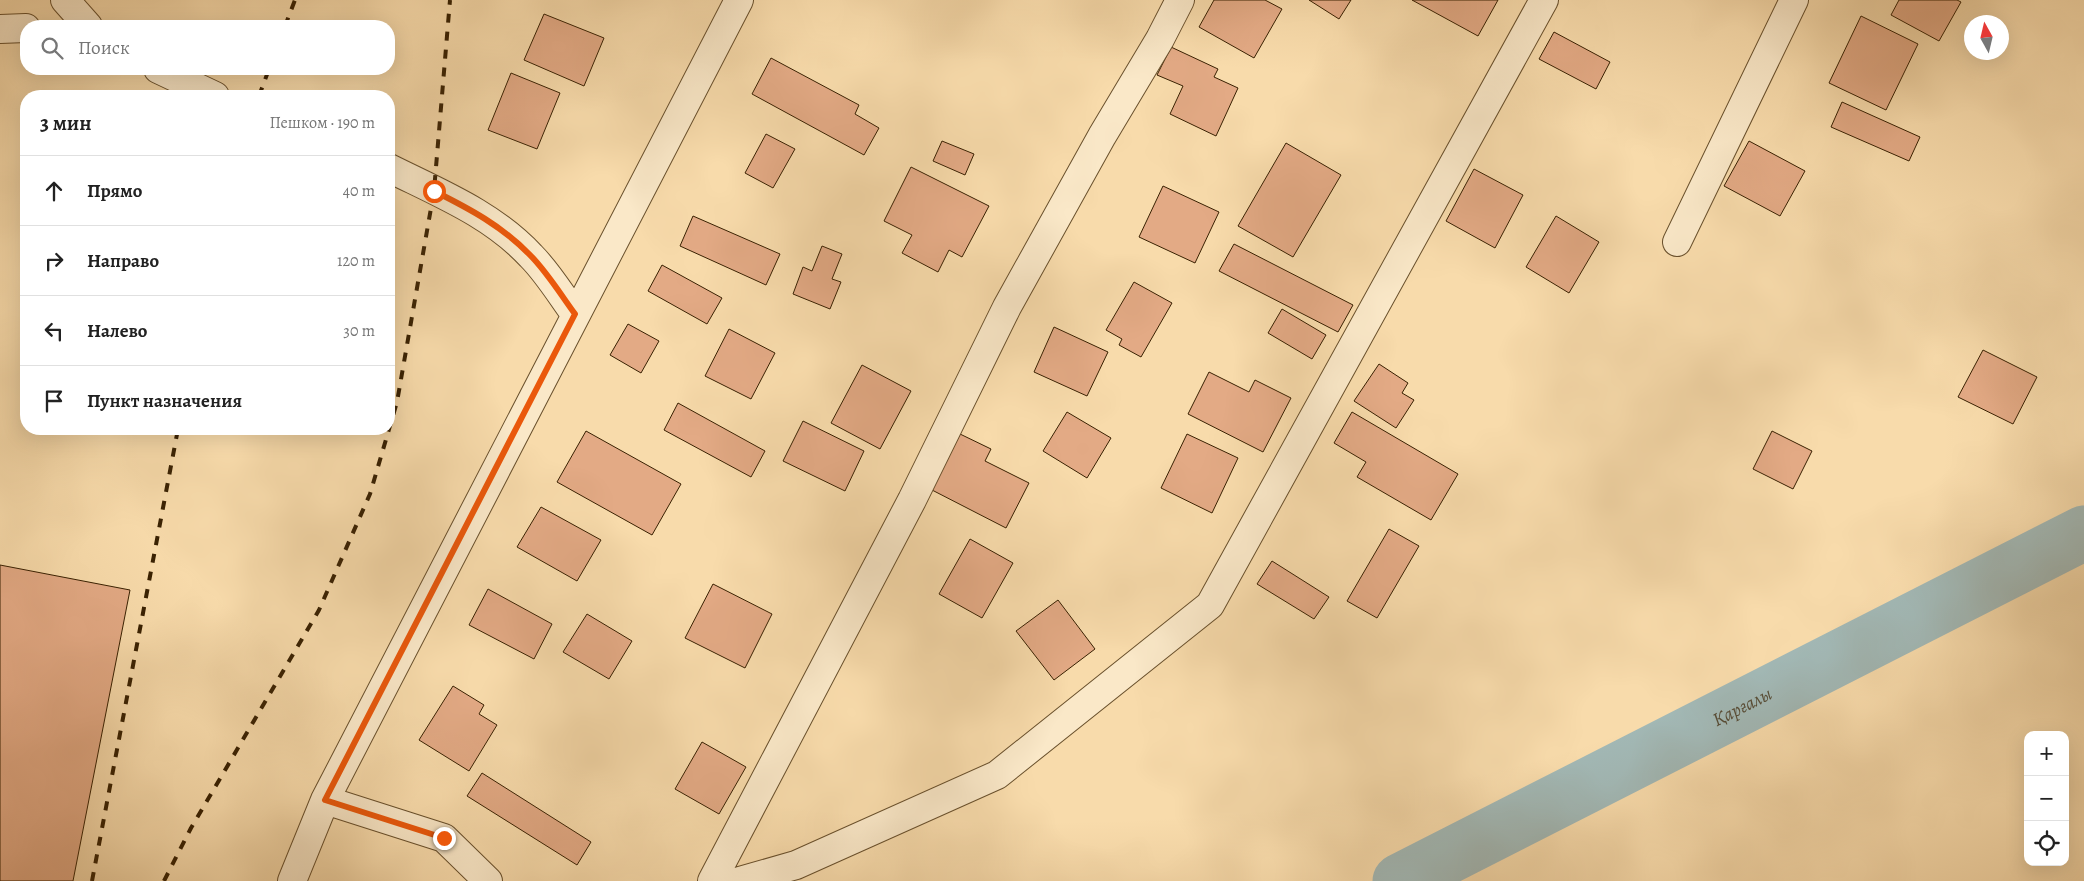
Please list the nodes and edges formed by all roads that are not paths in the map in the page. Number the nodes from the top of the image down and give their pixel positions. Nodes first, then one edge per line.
1 (65, 0) edge
2 (739, 0) edge
3 (1180, 0) edge
4 (1544, 0) edge
5 (1794, 0) edge
6 (83, 20) edge
7 (20, 28) edge
8 (0, 29) edge
9 (171, 75) edge
10 (202, 90) edge
11 (395, 171) edge
12 (1677, 242) dead end
13 (575, 314) junction
14 (325, 800) junction
15 (292, 881) edge
16 (488, 881) edge
17 (712, 881) edge
18 (740, 881) edge

1 - 6 street
2 - 13 street
3 - 17 street
4 - 18 street
5 - 12 street
7 - 8 street
9 - 10 street
11 - 13 street
13 - 14 street
14 - 15 street
14 - 16 street

